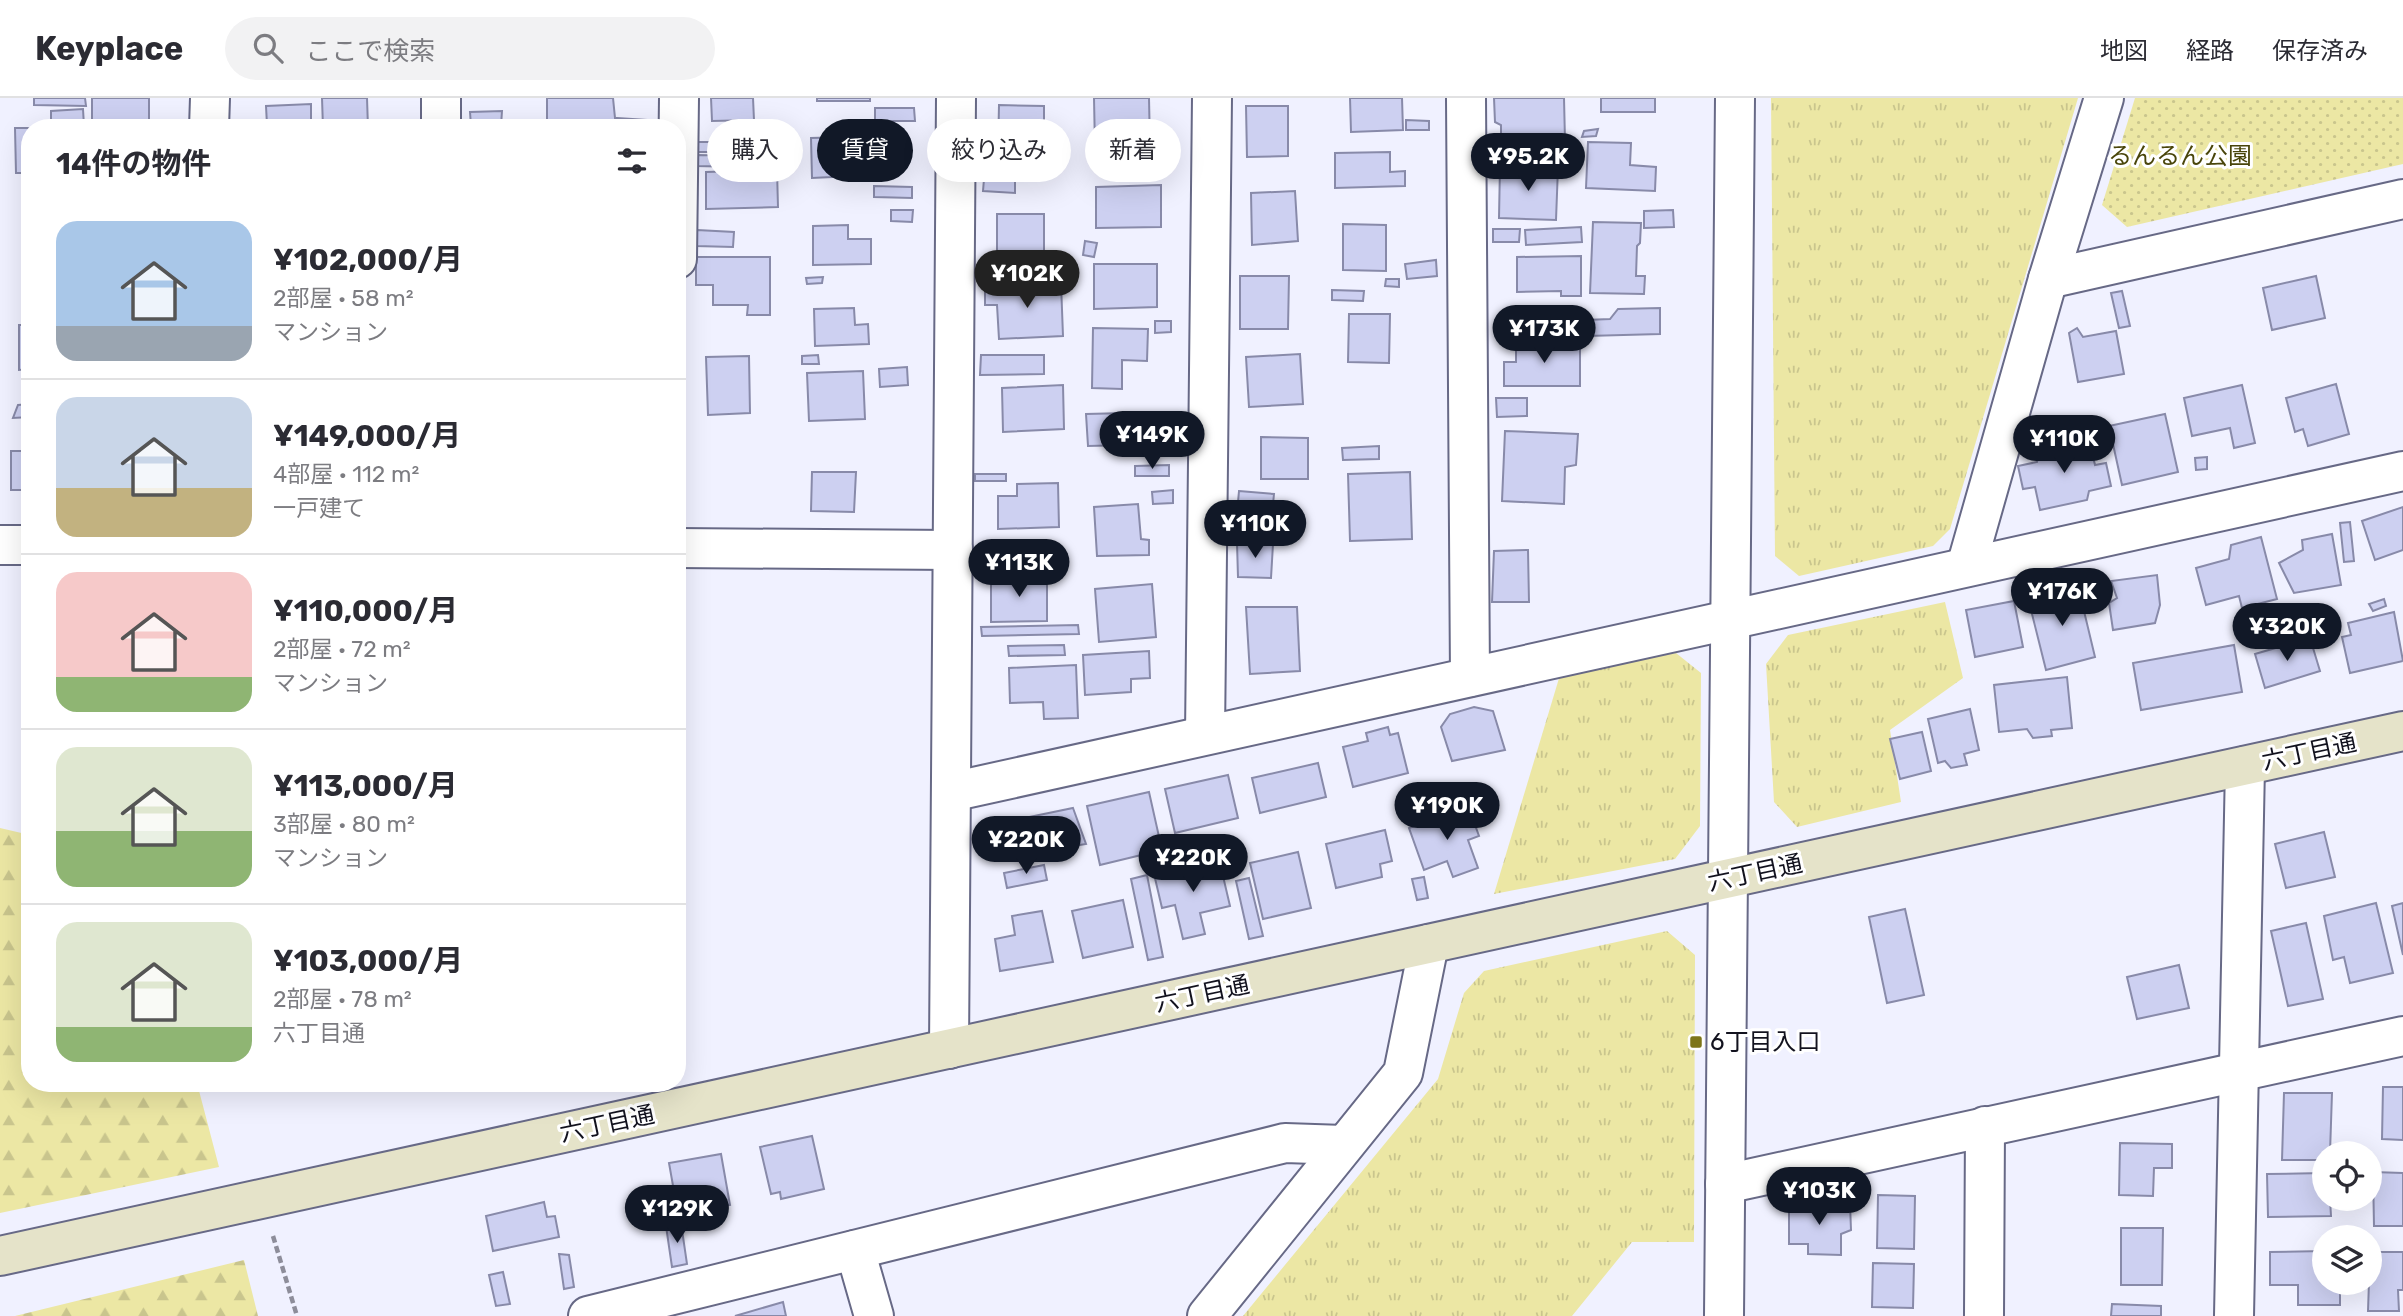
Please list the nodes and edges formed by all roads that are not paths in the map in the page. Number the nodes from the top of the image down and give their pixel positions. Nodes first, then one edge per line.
1 (210, 98) edge
2 (441, 98) edge
3 (679, 98) edge
4 (956, 98) edge
5 (1212, 98) edge
6 (1466, 98) edge
7 (1735, 98) edge
8 (2104, 98) edge
9 (209, 119) edge
10 (441, 119) edge
11 (679, 119) edge
12 (2403, 199) edge
13 (2048, 279) junction
14 (2403, 471) edge
15 (0, 545) edge
16 (21, 545) edge
17 (686, 548) edge
18 (953, 550) junction
19 (1965, 567) junction
20 (1730, 619) junction
21 (1470, 677) junction
22 (2403, 731) edge
23 (1205, 735) junction
24 (2245, 766) junction
25 (951, 792) junction
26 (1728, 879) junction
27 (1429, 944) junction
28 (2403, 1036) edge
29 (949, 1049) junction
30 (2238, 1072) junction
31 (1985, 1126) junction
32 (1344, 1145) junction
33 (1725, 1184) junction
34 (855, 1250) junction
35 (0, 1256) edge
36 (588, 1316) edge
37 (874, 1316) edge
38 (1207, 1316) edge
39 (1724, 1316) edge
40 (1984, 1316) edge
41 (2234, 1316) edge

1 - 9 street
2 - 10 street
3 - 11 street
4 - 18 street
5 - 23 street
6 - 21 street
7 - 20 street
8 - 13 street
12 - 13 street
13 - 19 street
14 - 19 street
15 - 16 street
17 - 18 street
18 - 25 street
19 - 20 street
20 - 21 street
20 - 26 street
21 - 23 street
22 - 24 street, 六丁目通
23 - 25 street
24 - 26 street, 六丁目通
24 - 30 street
25 - 29 street
26 - 27 street, 六丁目通
26 - 33 street
27 - 29 street, 六丁目通
27 - 32 street
28 - 30 street
29 - 35 street, 六丁目通
30 - 31 street
30 - 41 street
31 - 33 street
31 - 40 street
32 - 34 street
32 - 38 street
33 - 39 street
34 - 36 street
34 - 37 street

